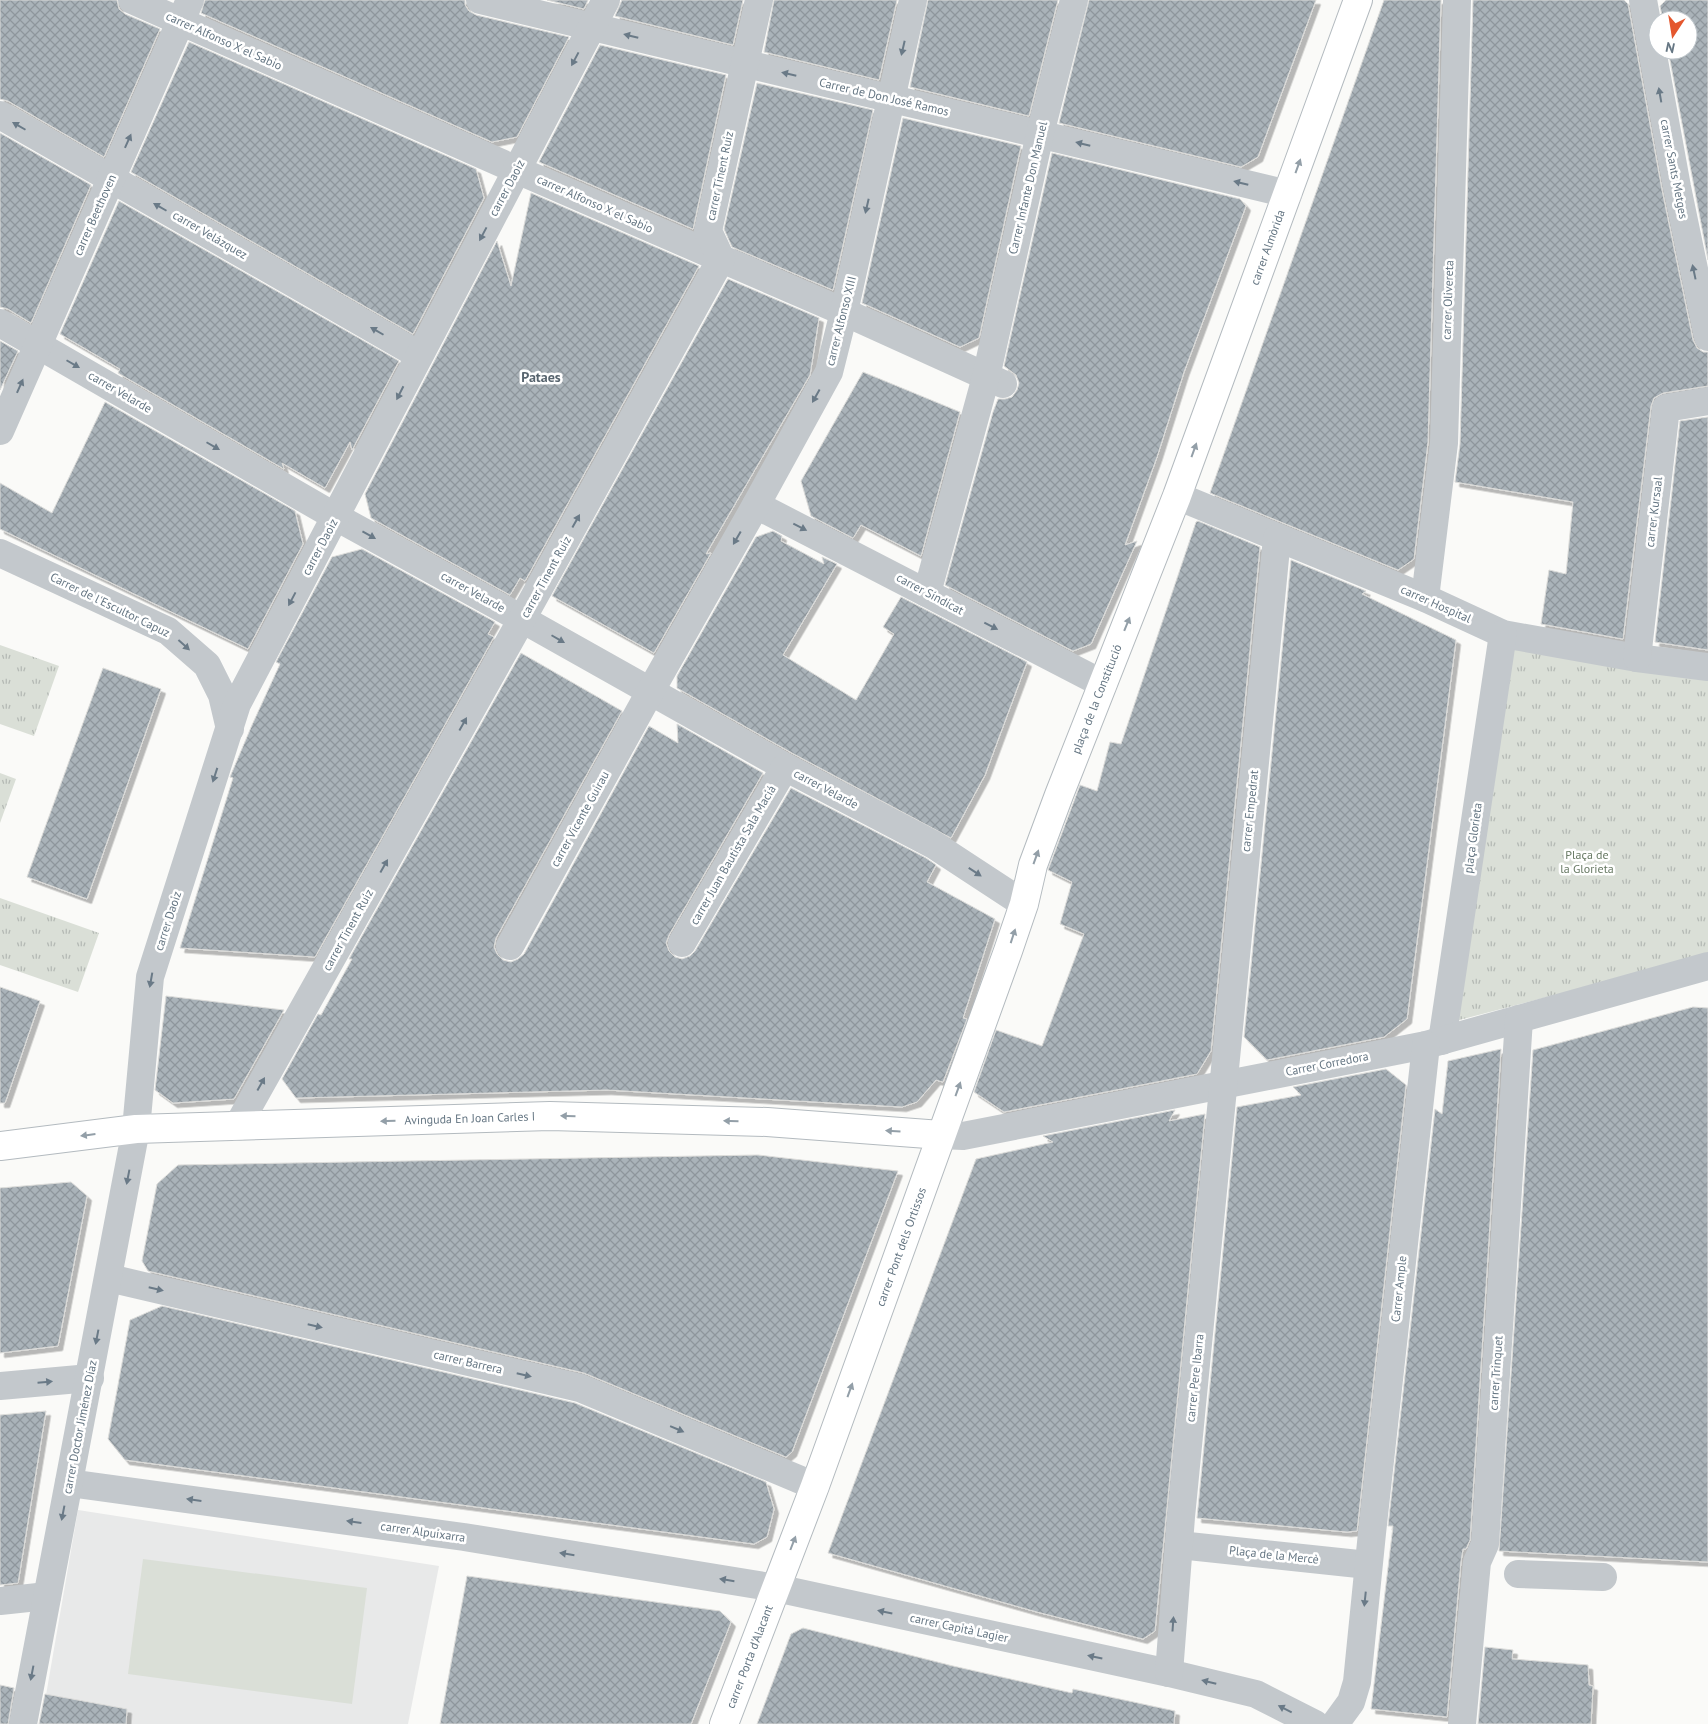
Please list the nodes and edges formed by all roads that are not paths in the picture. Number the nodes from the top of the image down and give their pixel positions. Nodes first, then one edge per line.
1 (132, 0) edge
2 (480, 0) edge
3 (606, 0) edge
4 (759, 0) edge
5 (913, 0) edge
6 (1074, 0) edge
7 (1358, 0) edge
8 (1457, 0) edge
9 (1643, 0) edge
10 (185, 11) edge
11 (592, 26) junction
12 (745, 64) junction
13 (891, 98) junction
14 (0, 115) edge
15 (1040, 134) junction
16 (517, 170) junction
17 (111, 179) junction
18 (1288, 194) junction
19 (721, 260) junction
20 (844, 312) junction
21 (0, 323) edge
22 (1708, 337) edge
23 (38, 344) junction
24 (419, 355) junction
25 (994, 380) junction
26 (1708, 401) edge
27 (0, 431) edge
28 (1177, 496) junction
29 (756, 505) junction
30 (336, 517) junction
31 (1277, 538) junction
32 (0, 553) edge
33 (927, 593) junction
34 (1425, 598) junction
35 (522, 619) junction
36 (1503, 634) junction
37 (1637, 658) junction
38 (1708, 668) edge
39 (1103, 684) junction
40 (650, 692) junction
41 (230, 729) junction
42 (785, 767) junction
43 (1024, 904) junction
44 (682, 943) dead end
45 (510, 946) dead end
46 (1708, 966) edge
47 (1519, 1019) junction
48 (1434, 1043) junction
49 (1224, 1084) junction
50 (238, 1126) junction
51 (136, 1129) junction
52 (941, 1135) junction
53 (0, 1146) edge
54 (109, 1278) junction
55 (90, 1378) junction
56 (0, 1386) edge
57 (69, 1482) junction
58 (815, 1486) junction
59 (1179, 1545) junction
60 (1368, 1565) junction
61 (1496, 1573) junction
62 (1602, 1577) dead end
63 (776, 1588) junction
64 (47, 1596) junction
65 (0, 1601) edge
66 (1169, 1673) junction
67 (22, 1724) edge
68 (724, 1724) edge
69 (1315, 1724) edge
70 (1335, 1724) edge
71 (1462, 1724) edge

1 - 10 street, carrer Alfonso X el Sabio
2 - 11 street, Carrer de Don José Ramos
3 - 11 street, carrer Daoiz
4 - 12 street, carrer Tinent Ruiz
5 -> 13 street, carrer Alfonso XIII
6 - 15 street, Carrer Infante Don Manuel
18 -> 7 street, carrer Almòrida
8 - 34 street, carrer Olivereta
22 -> 9 street, carrer Sants Metges
10 - 16 street, carrer Alfonso X el Sabio
17 -> 10 street, carrer Beethoven
12 -> 11 street, Carrer de Don José Ramos
11 -> 16 street, carrer Daoiz
13 -> 12 street, Carrer de Don José Ramos
12 - 19 street, carrer Tinent Ruiz
13 - 15 street, Carrer de Don José Ramos
13 -> 20 street, carrer Alfonso XIII
17 -> 14 street, carrer Velázquez
18 -> 15 street, Carrer de Don José Ramos
15 - 25 street, Carrer Infante Don Manuel
16 - 19 street, carrer Alfonso X el Sabio
16 -> 24 street, carrer Daoiz
17 - 23 street, carrer Beethoven
24 -> 17 street, carrer Velázquez
28 -> 18 street, carrer Almòrida
19 - 20 street, carrer Alfonso X el Sabio
35 -> 19 street, carrer Tinent Ruiz
20 - 25 street, carrer Alfonso X el Sabio
20 -> 29 street, carrer Alfonso XIII
21 - 23 street, carrer Velarde
27 -> 23 street, carrer Beethoven
23 -> 30 street, carrer Velarde
24 -> 30 street, carrer Daoiz
25 - 33 street, Carrer Infante Don Manuel
26 - 37 street, carrer Kursaal
28 - 31 street, carrer Hospital
39 -> 28 street, plaça de la Constitució
29 -> 33 street, carrer Sindicat
29 -> 40 street, carrer Alfonso XIII
30 -> 35 street, carrer Velarde
30 -> 41 street, carrer Daoiz
31 - 34 street, carrer Hospital
31 - 49 street, carrer Empedrat
32 -> 41 street, Carrer de l'Escultor Capuz
33 -> 39 street, carrer Sindicat
34 - 36 street, carrer Hospital
35 -> 40 street, carrer Velarde
50 -> 35 street, carrer Tinent Ruiz
36 - 37 street, carrer Hospital
36 - 48 street, plaça Glorieta
37 - 38 street, carrer Hospital
43 -> 39 street, plaça de la Constitució
40 - 42 street, carrer Velarde
40 - 45 street, carrer Vicente Guirau
41 -> 51 street, carrer Daoiz
42 -> 43 street, carrer Velarde
42 - 44 street, carrer Juan Bautista Sala Maciá
52 -> 43 street, carrer Pont dels Ortissos
46 - 47 street, Carrer Corredora
47 - 48 street, Carrer Corredora
47 - 61 street, carrer Trinquet
48 - 49 street, Carrer Corredora
48 - 60 street, Carrer Ample
49 - 52 street, Carrer Corredora
49 - 59 street, carrer Pere Ibarra
50 - 51 street, Avinguda En Joan Carles I
52 -> 50 street, Avinguda En Joan Carles I
51 -> 53 street, Avinguda En Joan Carles I
51 -> 54 street, carrer Doctor Jiménez Díaz
58 -> 52 street, carrer Pont dels Ortissos
54 -> 55 street, carrer Doctor Jiménez Díaz
54 -> 58 street, carrer Barrera
56 -> 55 street
55 - 57 street, carrer Doctor Jiménez Díaz
63 -> 57 street, carrer Alpuixarra
57 -> 64 street, carrer Doctor Jiménez Díaz
63 -> 58 street, carrer Pont dels Ortissos
59 - 60 street, Plaça de la Mercè
66 -> 59 street, carrer Pere Ibarra
60 -> 70 street
61 - 62 street
61 - 71 street, carrer Trinquet
66 -> 63 street, carrer Capità Lagier
63 - 68 street, carrer Porta d'Alacant
64 - 65 street
64 -> 67 street, carrer Doctor Jiménez Díaz
69 -> 66 street

